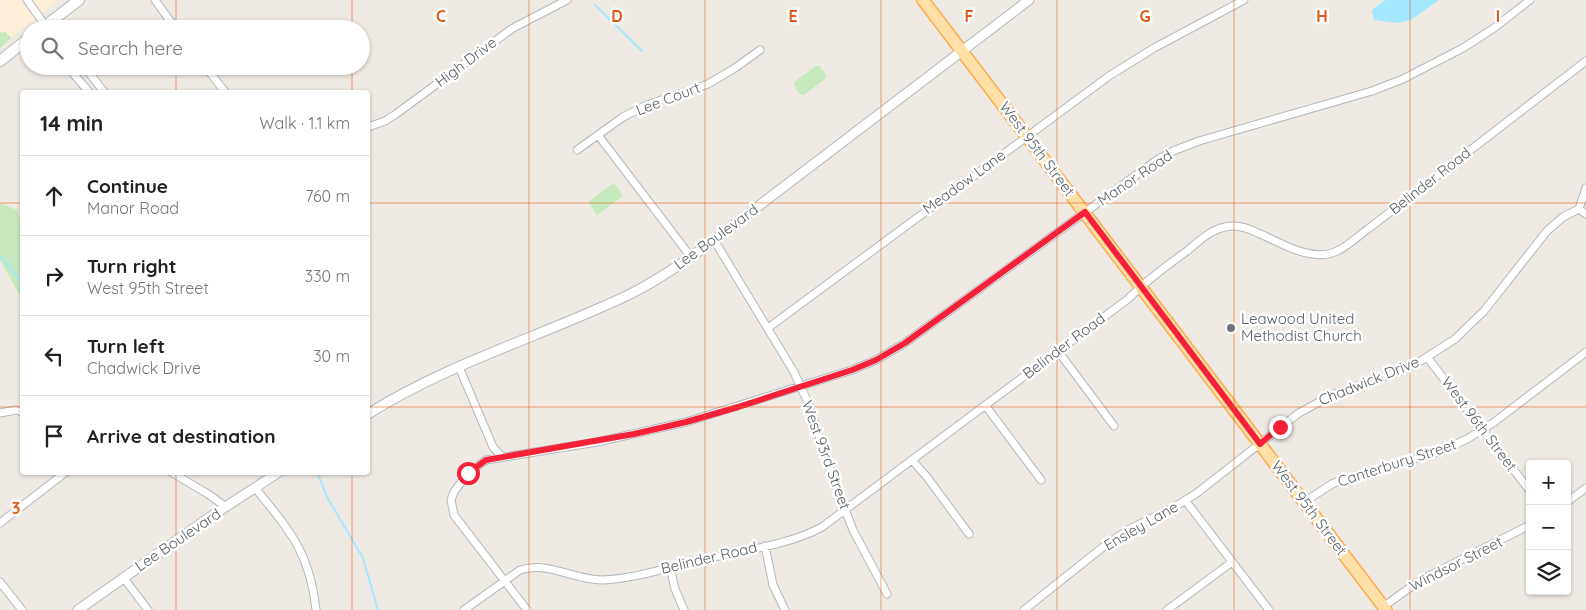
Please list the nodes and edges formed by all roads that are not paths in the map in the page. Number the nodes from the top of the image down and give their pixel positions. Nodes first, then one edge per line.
1 (27, 0) edge
2 (79, 0) edge
3 (155, 0) edge
4 (567, 0) edge
5 (923, 0) edge
6 (1029, 0) edge
7 (1244, 0) edge
8 (1530, 0) edge
9 (39, 20) edge
10 (52, 20) edge
11 (169, 20) edge
12 (20, 45) edge
13 (760, 50) dead end
14 (962, 51) junction
15 (0, 61) edge
16 (1586, 61) edge
17 (75, 75) edge
18 (91, 75) edge
19 (212, 75) edge
20 (88, 90) edge
21 (102, 90) edge
22 (223, 90) edge
23 (370, 126) edge
24 (598, 135) junction
25 (1027, 136) junction
26 (577, 150) dead end
27 (1586, 188) edge
28 (1579, 209) junction
29 (1085, 212) junction
30 (1586, 214) edge
31 (714, 240) junction
32 (691, 257) junction
33 (1141, 286) junction
34 (768, 328) junction
35 (1058, 351) junction
36 (1586, 352) edge
37 (1427, 357) junction
38 (459, 367) junction
39 (801, 387) junction
40 (986, 405) junction
41 (20, 411) edge
42 (0, 413) edge
43 (370, 413) edge
44 (1114, 426) dead end
45 (1483, 429) junction
46 (1260, 444) junction
47 (493, 447) junction
48 (502, 457) junction
49 (486, 460) junction
50 (912, 460) junction
51 (62, 475) edge
52 (176, 475) edge
53 (275, 475) edge
54 (1041, 480) dead end
55 (1526, 486) edge
56 (1586, 488) edge
57 (256, 489) junction
58 (1571, 499) edge
59 (1185, 500) junction
60 (1304, 502) junction
61 (226, 507) junction
62 (845, 510) junction
63 (0, 522) edge
64 (1526, 527) edge
65 (969, 534) dead end
66 (765, 546) junction
67 (1232, 562) junction
68 (670, 567) junction
69 (123, 577) junction
70 (504, 580) junction
71 (0, 582) edge
72 (887, 594) dead end
73 (1385, 608) edge
74 (22, 610) edge
75 (78, 610) edge
76 (148, 610) edge
77 (316, 610) edge
78 (464, 610) edge
79 (527, 610) edge
80 (684, 610) edge
81 (785, 610) edge
82 (1024, 610) edge
83 (1167, 610) edge
84 (1269, 610) edge

1 - 9 street
2 - 10 main road
3 - 11 street
4 - 23 street, High Drive
5 - 14 main road, West 95th Street
6 - 14 street, Lee Boulevard
7 - 25 street, Meadow Lane
8 - 29 street, Manor Road
12 - 15 main road
13 - 24 street, Lee Court
14 - 25 main road, West 95th Street
14 - 31 street, Lee Boulevard
16 - 33 street, Belinder Road
17 - 20 street
18 - 21 street
19 - 22 street
24 - 26 street, Lee Court
24 - 32 street
25 - 29 main road, West 95th Street
25 - 34 street, Meadow Lane
27 - 28 street
28 - 30 street
28 - 37 street, Chadwick Drive
29 - 33 main road, West 95th Street
29 - 39 street, Manor Road
31 - 32 street, Lee Boulevard
31 - 34 street, West 93rd Street
32 - 38 street, Lee Boulevard
33 - 35 street, Belinder Road
33 - 46 main road, West 95th Street
34 - 39 street, West 93rd Street
35 - 40 street, Belinder Road
35 - 44 street
36 - 45 street, Canterbury Street
37 - 45 street, West 96th Street
37 - 46 street, Chadwick Drive
38 - 43 street, Lee Boulevard
38 - 47 street
39 - 48 street, Manor Road
39 - 62 street, West 93rd Street
40 - 50 street, Belinder Road
40 - 54 street
41 - 42 street
45 - 55 street, West 96th Street
45 - 60 street, Canterbury Street
46 - 59 street, Ensley Lane
46 - 60 main road, West 95th Street
47 - 48 street
47 - 49 street
48 - 49 street, Manor Road
49 - 70 street, Manor Road
50 - 62 street, Belinder Road
50 - 65 street
51 - 63 street
52 - 61 street
53 - 57 street, Lee Boulevard
56 - 58 street
57 - 61 street, Lee Boulevard
57 - 77 street
59 - 67 street
59 - 82 street, Ensley Lane
60 - 73 main road, West 95th Street
61 - 69 street, Lee Boulevard
62 - 66 street, Belinder Road
62 - 72 street, West 93rd Street
64 - 73 street, Windsor Street
66 - 68 street, Belinder Road
66 - 81 street
67 - 83 street
67 - 84 street
68 - 70 street, Belinder Road
68 - 80 street
69 - 75 street, Lee Boulevard
69 - 76 street
70 - 78 street, Belinder Road
70 - 79 street
71 - 74 street

